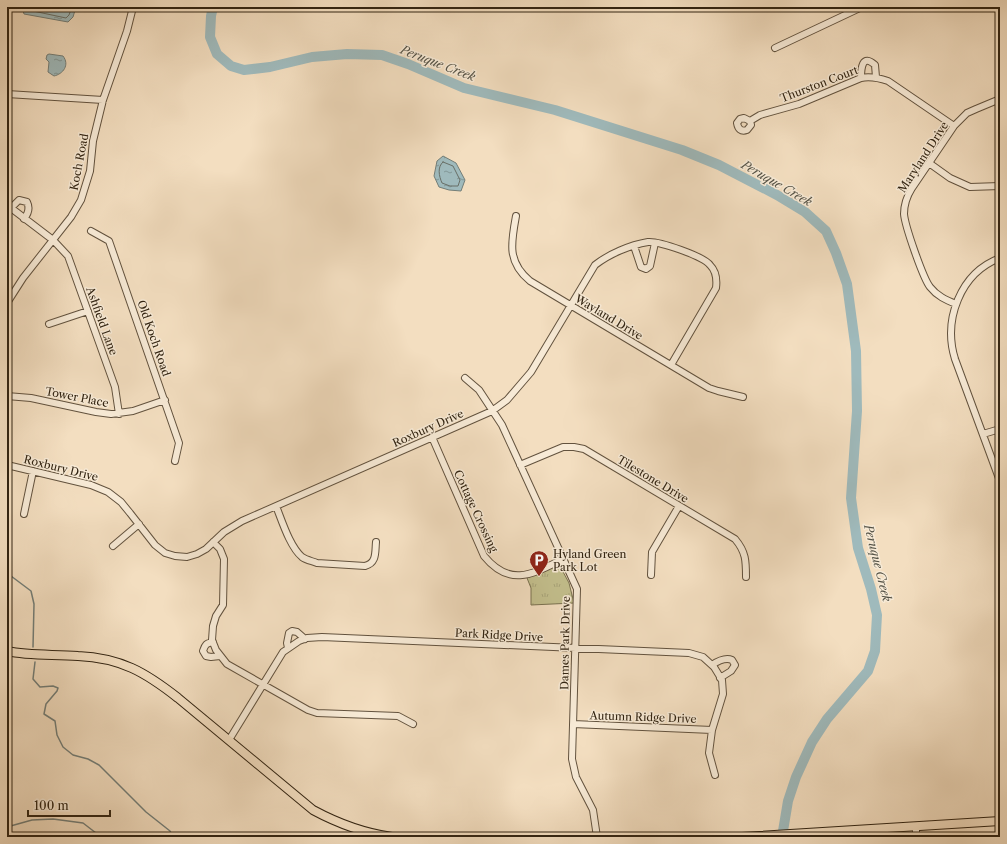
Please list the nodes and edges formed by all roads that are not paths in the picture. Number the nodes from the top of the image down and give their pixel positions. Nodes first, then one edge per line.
1 (133, 7) edge
2 (862, 7) edge
3 (775, 48) dead end
4 (876, 77) junction
5 (861, 78) junction
6 (7, 94) edge
7 (1000, 99) edge
8 (103, 100) junction
9 (750, 121) dead end
10 (954, 126) junction
11 (929, 163) junction
12 (1000, 186) edge
13 (9, 208) edge
14 (516, 216) dead end
15 (24, 219) junction
16 (91, 231) dead end
17 (53, 240) junction
18 (655, 243) junction
19 (634, 246) junction
20 (1000, 258) edge
21 (7, 302) edge
22 (956, 304) junction
23 (571, 305) junction
24 (88, 311) junction
25 (49, 324) dead end
26 (671, 364) junction
27 (465, 378) dead end
28 (7, 396) edge
29 (743, 397) dead end
30 (165, 400) junction
31 (492, 411) junction
32 (119, 414) junction
33 (1000, 429) edge
34 (983, 434) junction
35 (432, 437) junction
36 (175, 461) dead end
37 (7, 465) edge
38 (520, 465) junction
39 (33, 472) junction
40 (1000, 481) edge
41 (276, 506) junction
42 (679, 506) junction
43 (24, 514) dead end
44 (139, 524) junction
45 (213, 542) junction
46 (376, 542) dead end
47 (113, 546) dead end
48 (563, 559) junction
49 (651, 575) dead end
50 (746, 577) dead end
51 (305, 639) junction
52 (213, 642) junction
53 (288, 648) junction
54 (576, 648) junction
55 (7, 651) edge
56 (220, 656) junction
57 (712, 665) junction
58 (720, 678) junction
59 (263, 685) junction
60 (413, 724) dead end
61 (573, 724) junction
62 (712, 730) junction
63 (230, 740) junction
64 (715, 774) dead end
65 (1000, 820) edge
66 (916, 826) junction
67 (751, 836) edge
68 (392, 837) edge
69 (597, 837) edge
70 (742, 837) edge
71 (916, 837) edge

1 - 8 street, Koch Road
2 - 3 street
4 - 5 street, Thurston Court
4 - 5 street
4 - 10 street, Thurston Court
5 - 9 street, Thurston Court
6 - 8 street
7 - 10 street, Maryland Drive
8 - 17 street, Koch Road
10 - 11 street, Maryland Drive
11 - 12 street
11 - 22 street, Maryland Drive
13 - 15 street, Ashfield Lane
13 - 15 street
14 - 23 street, Wayland Drive
15 - 17 street, Ashfield Lane
16 - 30 street, Old Koch Road
17 - 21 street, Koch Road
17 - 24 street, Ashfield Lane
18 - 19 street, Roxbury Drive
18 - 19 street
18 - 26 street, Roxbury Drive
19 - 23 street, Roxbury Drive
20 - 22 street
22 - 34 street
23 - 26 street, Wayland Drive
23 - 31 street, Roxbury Drive
24 - 25 street
24 - 32 street, Ashfield Lane
26 - 29 street, Wayland Drive
27 - 31 street, Dames Park Drive
28 - 32 street, Tower Place
30 - 32 street, Tower Place
30 - 36 street, Old Koch Road
31 - 35 street, Roxbury Drive
31 - 38 street, Dames Park Drive
33 - 34 street
34 - 40 street
35 - 41 street, Roxbury Drive
35 - 48 street, Cottage Crossing
37 - 39 street, Roxbury Drive
38 - 42 street, Tilestone Drive
38 - 48 street, Dames Park Drive
39 - 43 street
39 - 44 street, Roxbury Drive
41 - 45 street, Roxbury Drive
41 - 46 street
42 - 49 street
42 - 50 street, Tilestone Drive
44 - 45 street, Roxbury Drive
44 - 47 street
45 - 52 street
48 - 54 street, Dames Park Drive
51 - 53 street, Park Ridge Drive
51 - 53 street, Park Ridge Drive
51 - 54 street, Park Ridge Drive
52 - 56 street
52 - 56 street
53 - 59 street, Park Ridge Drive
54 - 57 street, Park Ridge Drive
54 - 61 street, Dames Park Drive
55 - 63 main road
56 - 59 street
57 - 58 street, Park Ridge Drive
57 - 58 street
58 - 62 street, Park Ridge Drive
59 - 60 street
59 - 63 street, Park Ridge Drive
61 - 62 street, Autumn Ridge Drive
61 - 69 street, Dames Park Drive
62 - 64 street, Park Ridge Drive
63 - 68 main road
65 - 66 main road
66 - 67 main road
66 - 71 street
67 - 70 main road

